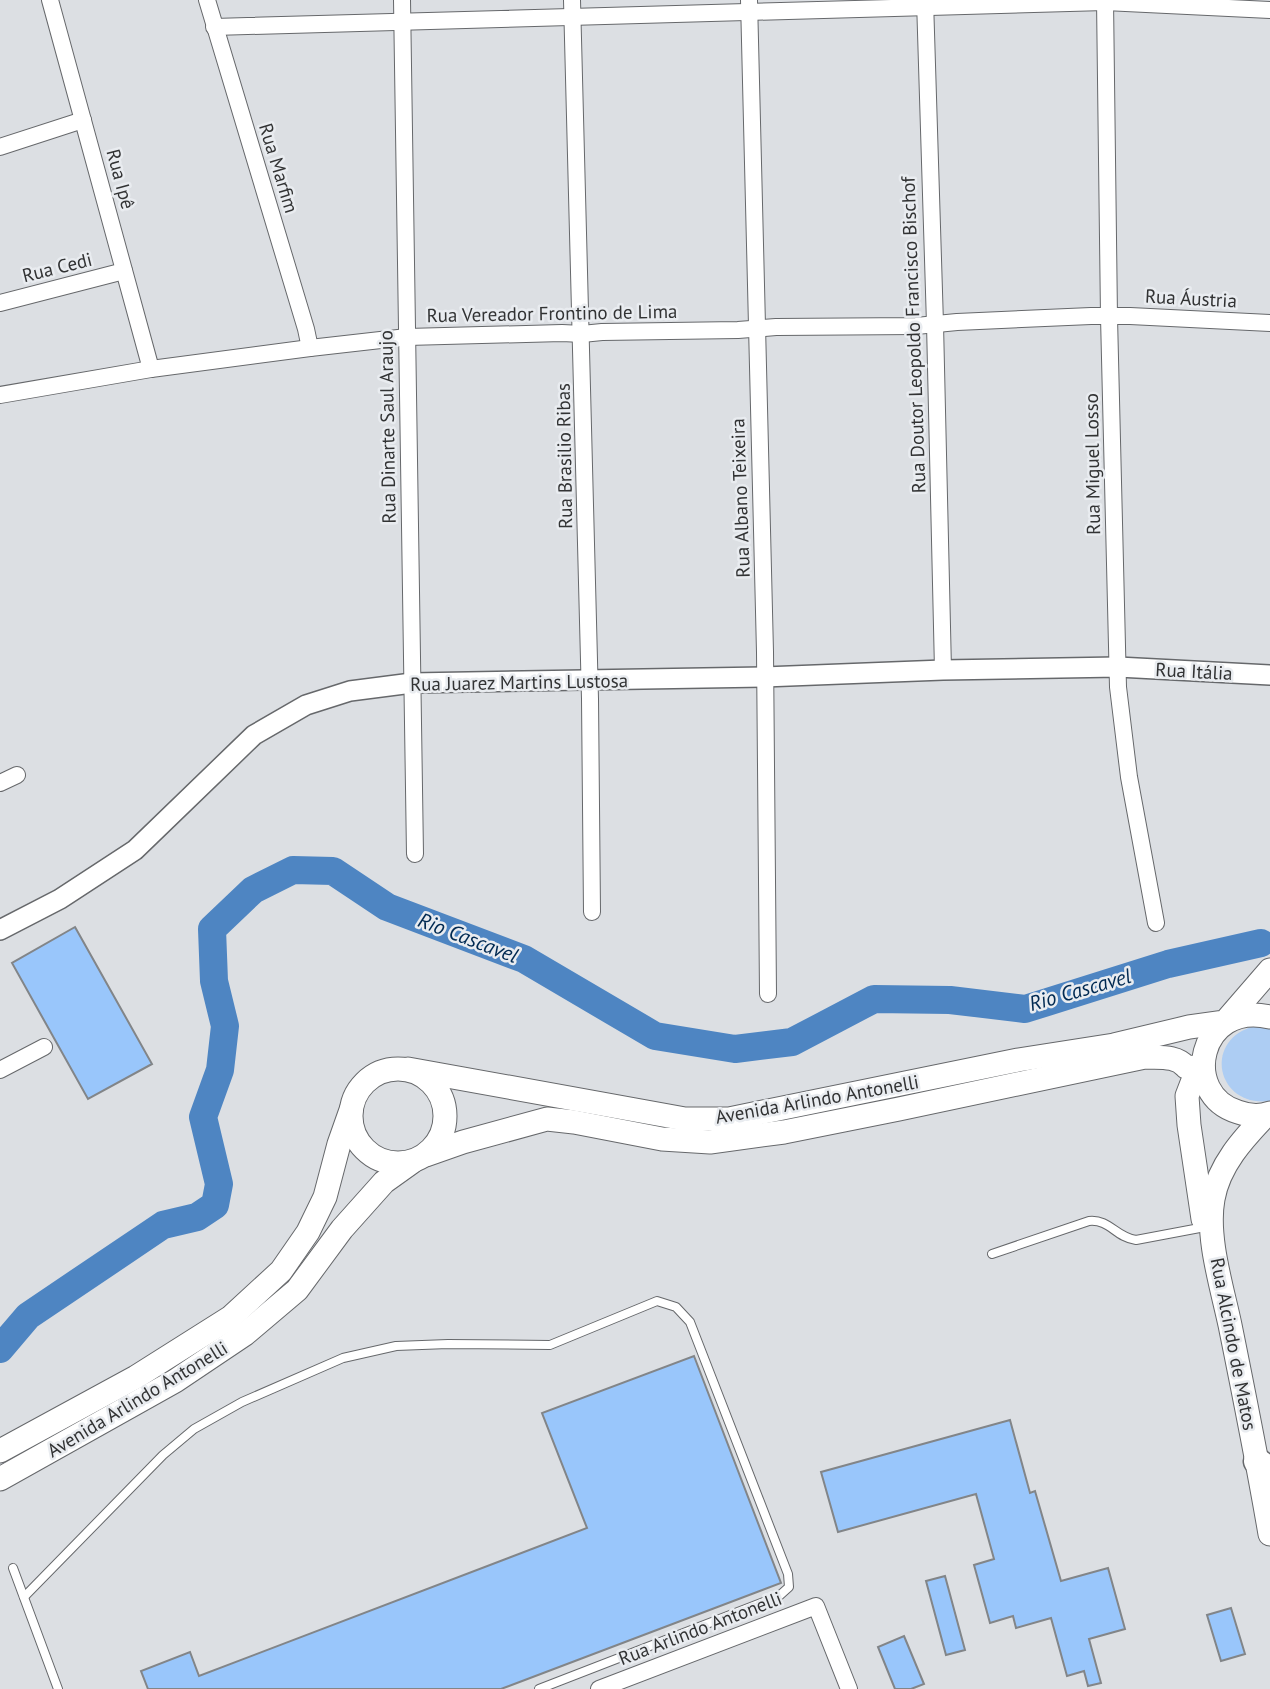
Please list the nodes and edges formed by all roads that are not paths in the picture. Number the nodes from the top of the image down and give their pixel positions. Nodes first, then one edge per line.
1 (50, 0) edge
2 (206, 0) edge
3 (402, 0) edge
4 (572, 0) edge
5 (1105, 1) edge
6 (1212, 3) edge
7 (925, 4) edge
8 (749, 6) edge
9 (1270, 10) edge
10 (573, 17) junction
11 (402, 22) junction
12 (214, 27) junction
13 (83, 120) junction
14 (0, 147) edge
15 (124, 271) junction
16 (0, 303) edge
17 (1109, 317) junction
18 (1270, 323) edge
19 (935, 324) junction
20 (756, 328) junction
21 (582, 334) junction
22 (407, 337) junction
23 (310, 348) junction
24 (151, 369) junction
25 (0, 395) edge
26 (1118, 667) junction
27 (943, 670) junction
28 (1270, 676) edge
29 (764, 677) junction
30 (589, 680) junction
31 (412, 683) junction
32 (17, 775) dead end
33 (0, 783) edge
34 (415, 854) dead end
35 (592, 912) dead end
36 (1156, 923) dead end
37 (0, 930) edge
38 (1270, 970) edge
39 (768, 994) dead end
40 (1270, 1017) edge
41 (1225, 1023) junction
42 (44, 1047) dead end
43 (1203, 1068) junction
44 (408, 1069) junction
45 (0, 1070) edge
46 (351, 1110) junction
47 (1268, 1114) edge
48 (419, 1158) junction
49 (1208, 1232) junction
50 (992, 1254) dead end
51 (0, 1451) edge
52 (1264, 1466) edge
53 (0, 1479) edge
54 (1270, 1534) edge
55 (13, 1568) dead end
56 (24, 1597) junction
57 (58, 1689) edge
58 (539, 1689) edge
59 (599, 1689) edge
60 (849, 1689) edge

1 - 13 street, Rua Ipê
2 - 12 street, Rua Marfim
3 - 11 street, Rua Dinarte Saul Araujo
4 - 10 street, Rua Brasilio Ribas
5 - 6 street
5 - 7 street
5 - 17 street, Rua Miguel Losso
6 - 9 street
7 - 8 street
7 - 19 street, Rua Doutor Leopoldo Francisco Bischof
8 - 10 street
8 - 20 street, Rua Albano Teixeira
10 - 11 street
10 - 21 street, Rua Brasilio Ribas
11 - 12 street
11 - 22 street, Rua Dinarte Saul Araujo
12 - 23 street, Rua Marfim
13 - 14 street
13 - 15 street, Rua Ipê
15 - 16 street, Rua Cedi
15 - 24 street, Rua Ipê
17 - 18 street, Rua Áustria
17 - 19 street, Rua Vereador Frontino de Lima
17 - 26 street, Rua Miguel Losso
19 - 20 street, Rua Vereador Frontino de Lima
19 - 27 street, Rua Doutor Leopoldo Francisco Bischof
20 - 21 street, Rua Vereador Frontino de Lima
20 - 29 street, Rua Albano Teixeira
21 - 22 street, Rua Vereador Frontino de Lima
21 - 30 street, Rua Brasilio Ribas
22 - 23 street, Rua Vereador Frontino de Lima
22 - 31 street, Rua Dinarte Saul Araujo
23 - 24 street, Rua Vereador Frontino de Lima
24 - 25 street, Rua Vereador Frontino de Lima
26 - 27 street, Rua Juarez Martins Lustosa
26 - 28 street, Rua Itália
26 - 36 street, Rua Miguel Losso
27 - 29 street, Rua Juarez Martins Lustosa
29 - 30 street, Rua Juarez Martins Lustosa
29 - 39 street, Rua Albano Teixeira
30 - 31 street, Rua Juarez Martins Lustosa
30 - 35 street, Rua Brasilio Ribas
31 - 34 street, Rua Dinarte Saul Araujo
31 - 37 street, Rua Juarez Martins Lustosa
32 - 33 street
38 - 41 main road
40 - 41 main road, Avenida Arlindo Antonelli
41 - 43 main road, Rua Alcindo de Matos
41 - 44 main road, Avenida Arlindo Antonelli
42 - 45 street
43 - 47 main road
43 - 48 main road, Avenida Arlindo Antonelli
43 - 49 main road, Rua Alcindo de Matos
44 - 46 main road, Avenida Arlindo Antonelli
44 - 48 main road, Avenida Arlindo Antonelli
46 - 48 main road, Avenida Arlindo Antonelli
46 - 51 main road, Avenida Arlindo Antonelli
47 - 49 main road, Rua Alcindo de Matos
48 - 53 main road, Avenida Arlindo Antonelli
49 - 50 lane
49 - 52 main road, Rua Alcindo de Matos
52 - 54 main road, Rua Alcindo de Matos
55 - 56 lane
56 - 57 lane
56 - 58 lane
59 - 60 street, Rua Arlindo Antonelli

